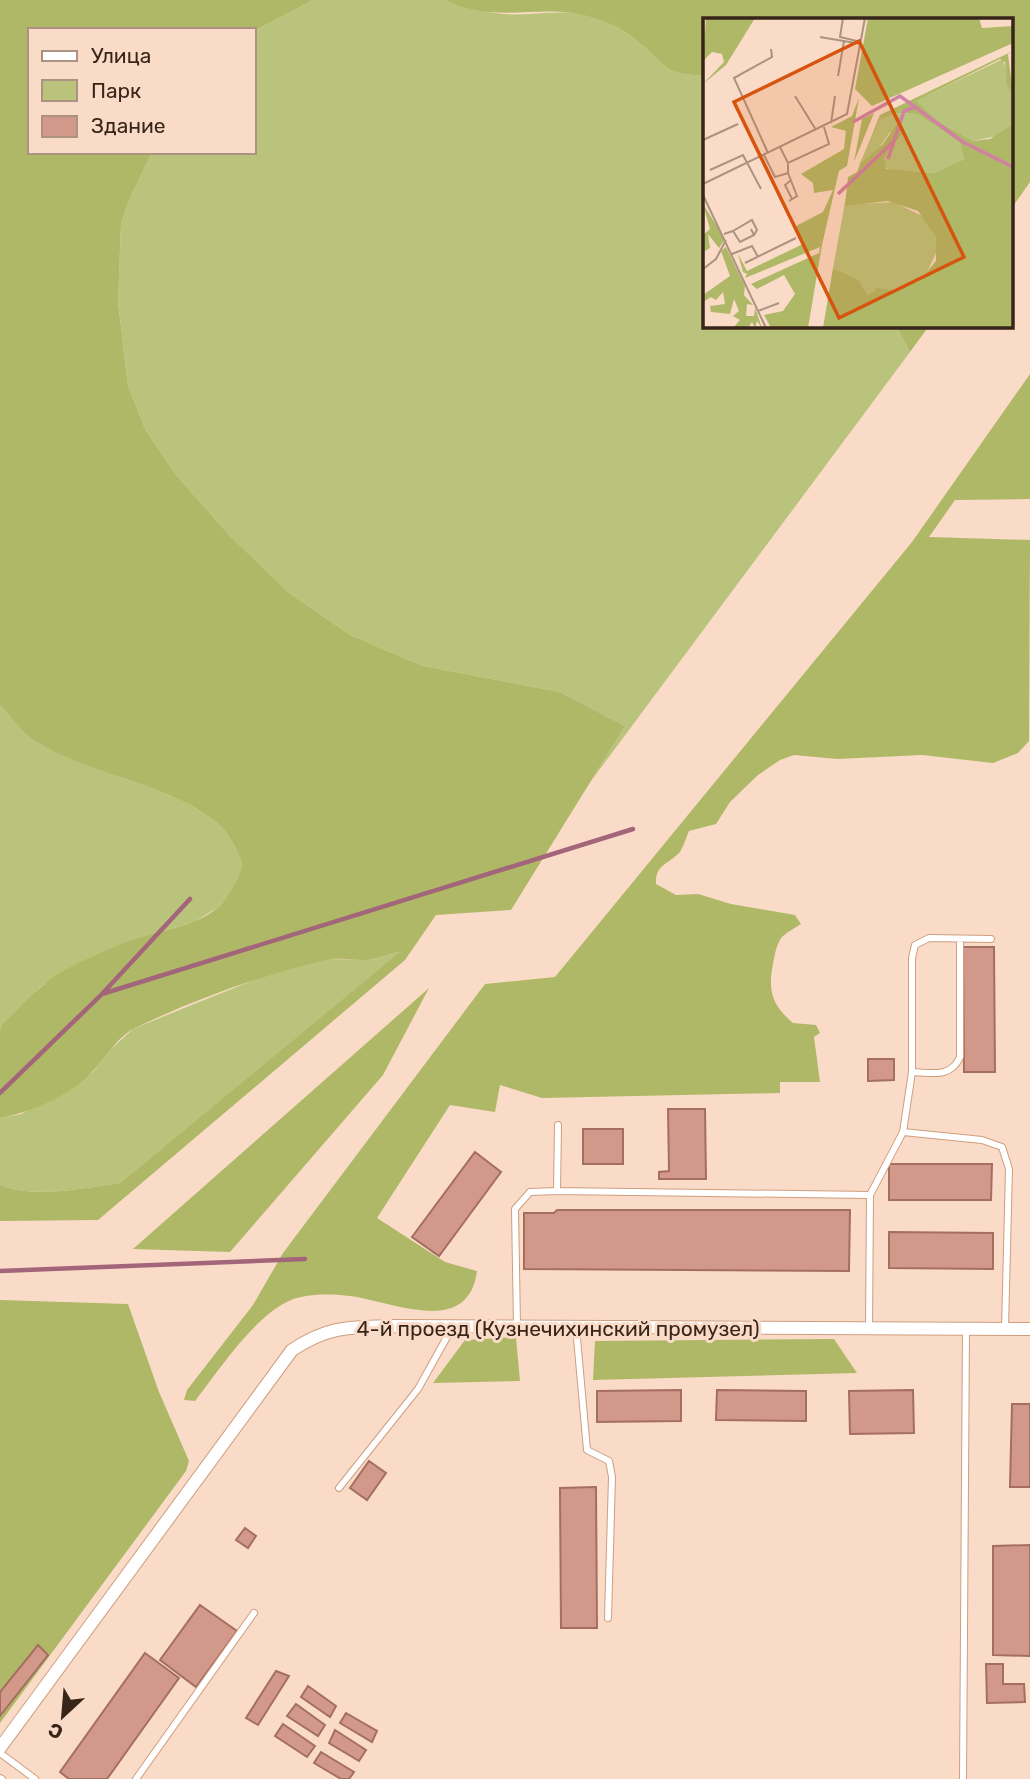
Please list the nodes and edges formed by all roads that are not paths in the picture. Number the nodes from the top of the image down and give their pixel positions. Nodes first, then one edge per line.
1 (991, 939) dead end
2 (960, 940) junction
3 (912, 1072) junction
4 (558, 1125) dead end
5 (903, 1132) junction
6 (557, 1191) junction
7 (870, 1195) junction
8 (453, 1326) junction
9 (517, 1326) junction
10 (576, 1327) junction
11 (869, 1328) junction
12 (966, 1329) junction
13 (1005, 1329) junction
14 (1030, 1329) edge
15 (339, 1488) dead end
16 (254, 1613) dead end
17 (608, 1619) dead end
18 (0, 1748) edge
19 (0, 1754) edge
20 (35, 1779) edge
21 (136, 1779) edge
22 (963, 1779) edge

1 - 2 lane
2 - 3 lane
2 - 3 lane
3 - 5 lane
4 - 6 lane
5 - 7 lane
5 - 13 lane
6 - 7 lane
6 - 9 lane
7 - 11 lane
8 - 9 street, 4-й проезд (Кузнечихинский промузел)
8 - 15 lane
8 - 18 street, 4-й проезд (Кузнечихинский промузел)
9 - 10 street, 4-й проезд (Кузнечихинский промузел)
10 - 11 street, 4-й проезд (Кузнечихинский промузел)
10 - 17 lane
11 - 12 street, 4-й проезд (Кузнечихинский промузел)
12 - 13 street, 4-й проезд (Кузнечихинский промузел)
12 - 22 lane
13 - 14 street, 4-й проезд (Кузнечихинский промузел)
16 - 21 lane
19 - 20 lane

